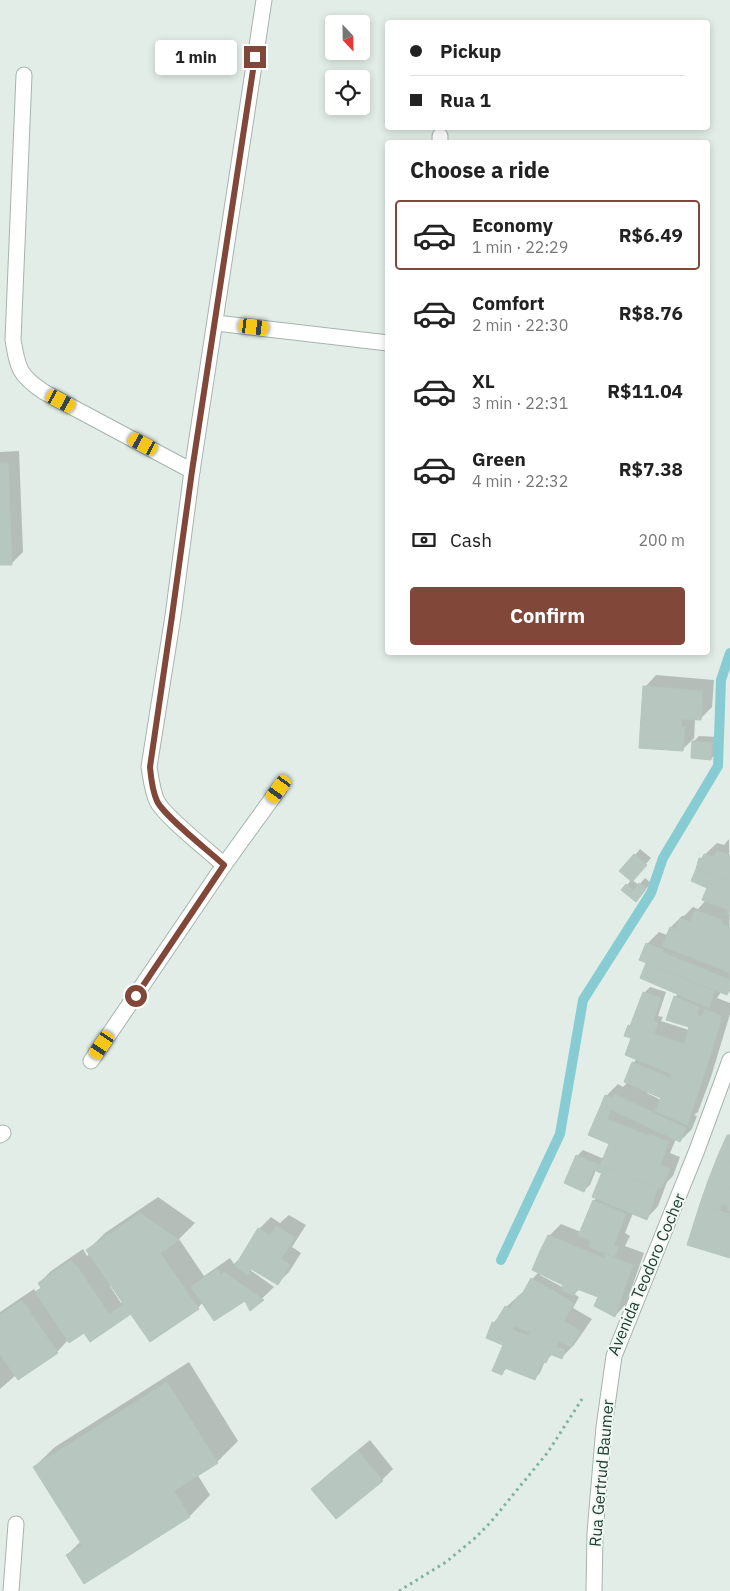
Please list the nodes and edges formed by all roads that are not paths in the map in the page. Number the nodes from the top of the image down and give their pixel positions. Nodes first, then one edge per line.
1 (264, 0) edge
2 (24, 75) dead end
3 (216, 323) junction
4 (385, 343) edge
5 (192, 471) junction
6 (279, 789) dead end
7 (224, 865) junction
8 (730, 1060) edge
9 (91, 1061) dead end
10 (614, 1356) joint
11 (16, 1524) dead end
12 (11, 1591) edge
13 (594, 1591) edge

1 - 3 street
2 - 5 street
3 - 4 street
3 - 5 street
5 - 7 street
6 - 7 street
7 - 9 street
8 - 10 street, Avenida Teodoro Cocher
10 - 13 street, Rua Gertrud Baumer
11 - 12 street

